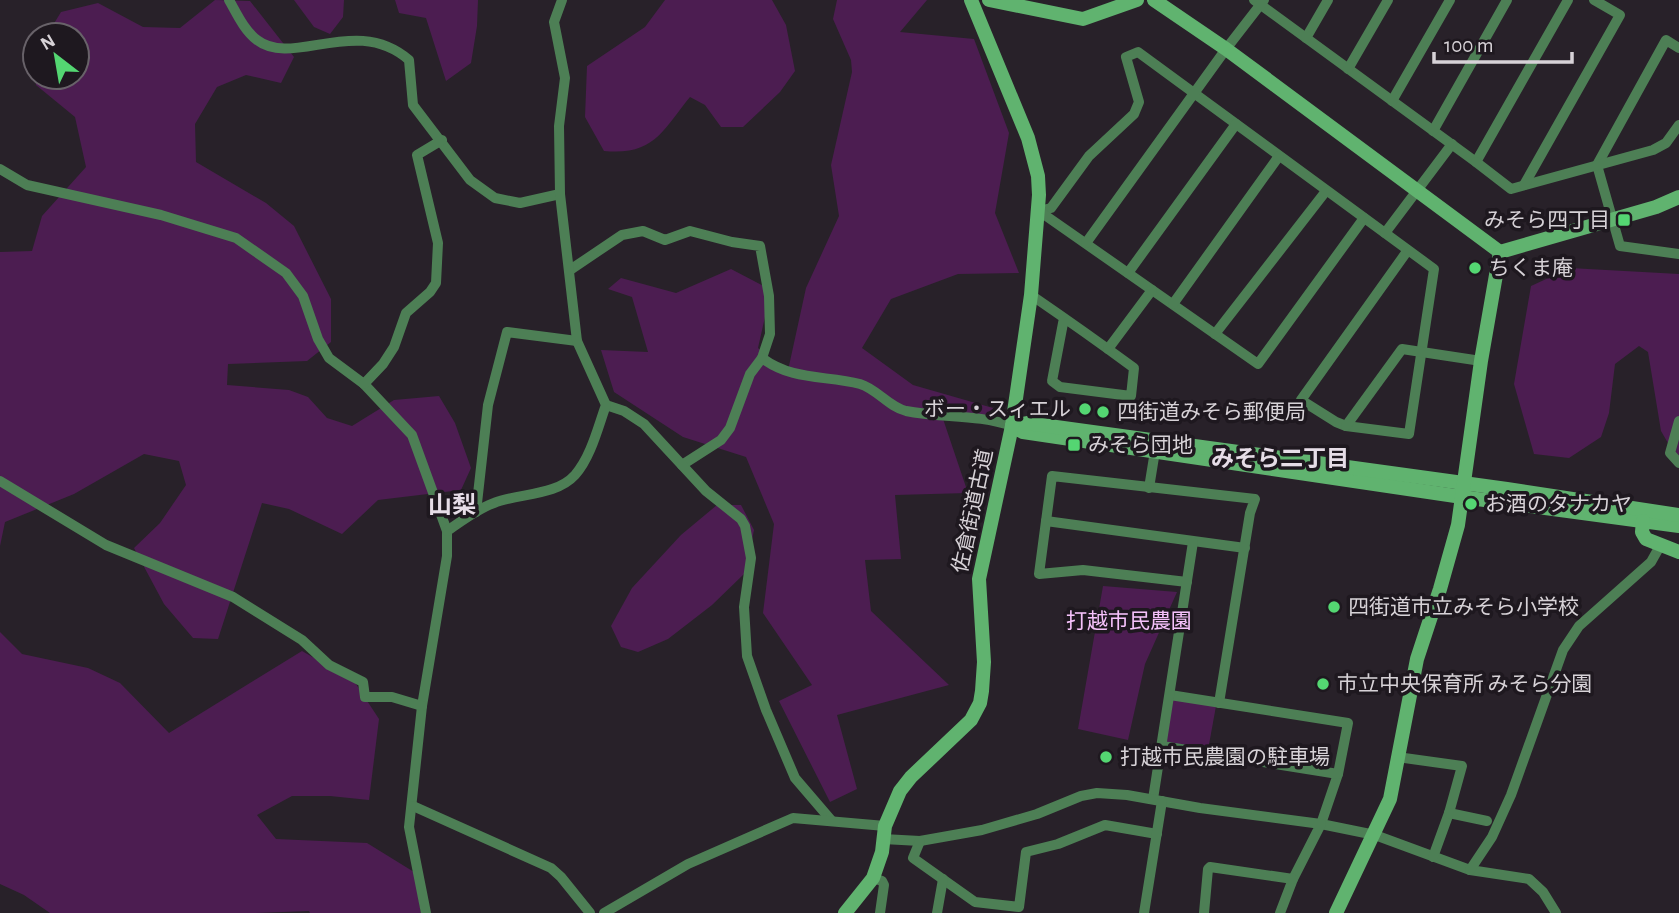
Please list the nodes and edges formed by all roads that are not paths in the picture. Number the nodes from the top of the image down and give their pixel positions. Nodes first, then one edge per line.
1 (229, 0) edge
2 (562, 0) edge
3 (971, 0) edge
4 (989, 0) edge
5 (1137, 0) edge
6 (1154, 0) edge
7 (1328, 0) edge
8 (1388, 0) edge
9 (1450, 0) edge
10 (1507, 0) edge
11 (1568, 0) edge
12 (1594, 0) edge
13 (1260, 2) edge
14 (1306, 38) junction
15 (1679, 48) edge
16 (1226, 49) junction
17 (1348, 69) junction
18 (1195, 94) junction
19 (1392, 101) junction
20 (1236, 124) junction
21 (1679, 125) edge
22 (1433, 131) junction
23 (442, 140) junction
24 (1452, 144) junction
25 (1279, 156) junction
26 (1476, 162) junction
27 (1597, 165) junction
28 (0, 169) edge
29 (1524, 185) junction
30 (1416, 189) junction
31 (1326, 191) junction
32 (560, 194) junction
33 (1679, 197) edge
34 (1039, 211) junction
35 (1364, 218) junction
36 (1613, 219) junction
37 (1385, 233) junction
38 (1086, 243) junction
39 (1408, 250) junction
40 (1500, 252) junction
41 (1679, 254) edge
42 (570, 270) junction
43 (1128, 273) junction
44 (1152, 289) junction
45 (1031, 295) junction
46 (1173, 304) junction
47 (1064, 318) junction
48 (1215, 334) junction
49 (577, 341) junction
50 (1108, 349) junction
51 (1421, 352) junction
52 (762, 358) junction
53 (1481, 361) junction
54 (364, 384) junction
55 (606, 405) junction
56 (1679, 421) edge
57 (1012, 426) junction
58 (1346, 426) junction
59 (1155, 451) junction
60 (1679, 463) edge
61 (682, 465) junction
62 (0, 481) edge
63 (1149, 488) junction
64 (1464, 490) junction
65 (476, 512) junction
66 (1679, 515) edge
67 (1046, 521) junction
68 (1643, 522) junction
69 (1679, 526) edge
70 (447, 531) junction
71 (1193, 542) junction
72 (1660, 546) junction
73 (1245, 548) junction
74 (1679, 552) edge
75 (1187, 582) junction
76 (1170, 695) junction
77 (1219, 702) junction
78 (422, 706) junction
79 (1162, 746) junction
80 (1397, 757) junction
81 (1338, 774) junction
82 (1123, 781) dead end
83 (1121, 794) junction
84 (1157, 800) junction
85 (413, 806) junction
86 (1449, 813) junction
87 (831, 820) junction
88 (1487, 821) dead end
89 (1321, 824) junction
90 (884, 833) junction
91 (1157, 834) junction
92 (1375, 835) junction
93 (920, 841) junction
94 (1433, 857) junction
95 (1470, 870) junction
96 (873, 878) junction
97 (943, 879) junction
98 (1293, 879) junction
99 (974, 907) edge
100 (426, 913) edge
101 (590, 913) edge
102 (604, 913) edge
103 (845, 913) edge
104 (880, 913) edge
105 (937, 913) edge
106 (1144, 913) edge
107 (1205, 913) edge
108 (1280, 913) edge
109 (1336, 913) edge
110 (1556, 913) edge

1 - 23 street
2 - 32 street
3 - 34 street, 佐倉街道古道
4 - 5 street
6 - 16 street
7 - 14 street
8 - 17 street
9 - 19 street
10 - 22 street
11 - 26 street
12 - 29 street
13 - 14 street
13 - 16 street
14 - 17 street
15 - 27 street
16 - 18 street
16 - 30 street
17 - 19 street
18 - 20 street
18 - 34 street
18 - 38 street
19 - 22 street
20 - 25 street
20 - 43 street
21 - 27 street
22 - 24 street
23 - 32 street
23 - 54 street
24 - 26 street
24 - 30 street
25 - 31 street
25 - 46 street
26 - 29 street
27 - 29 street
27 - 36 street
28 - 54 street
30 - 37 street
30 - 40 street
31 - 35 street
31 - 48 street
32 - 42 street
33 - 36 street
34 - 38 street
34 - 45 street, 佐倉街道古道
35 - 37 street
35 - 48 street
36 - 40 street
36 - 41 street
37 - 39 street
38 - 43 street
39 - 51 street
39 - 58 street
40 - 53 street
42 - 49 street
42 - 52 street
43 - 44 street
44 - 46 street
44 - 50 street
45 - 47 street
45 - 57 street, 佐倉街道古道
46 - 48 street
47 - 50 street
47 - 50 street
49 - 55 street
49 - 65 street
51 - 53 street
51 - 58 street
51 - 58 street
52 - 57 street
52 - 61 street
53 - 64 street
54 - 70 street
55 - 61 street
55 - 65 street
56 - 60 street
57 - 59 street
57 - 64 street
57 - 90 street, 佐倉街道古道
59 - 63 street
59 - 64 street
61 - 87 street
62 - 78 street
63 - 67 street
63 - 73 street
64 - 66 street
64 - 68 street
64 - 80 street
65 - 70 street
67 - 71 street
67 - 75 street
68 - 69 street
68 - 72 street
70 - 78 street
71 - 73 street
71 - 75 street
72 - 74 street
72 - 95 street
73 - 77 street
75 - 76 street
76 - 77 street
76 - 79 street
77 - 81 street
78 - 85 street
79 - 81 street
79 - 84 street
80 - 86 street
80 - 92 street
81 - 89 street
82 - 83 street
83 - 84 street
83 - 93 street
84 - 89 street
84 - 91 street
85 - 100 street
85 - 101 street
86 - 88 street
86 - 94 street
87 - 90 street
87 - 102 street
89 - 92 street
89 - 98 street
90 - 93 street
90 - 96 street, 佐倉街道古道
91 - 99 street
91 - 106 street
92 - 94 street
92 - 109 street
93 - 97 street
94 - 95 street
95 - 110 street
96 - 103 street, 佐倉街道古道
96 - 104 street
97 - 99 street
97 - 105 street
98 - 107 street
98 - 108 street

